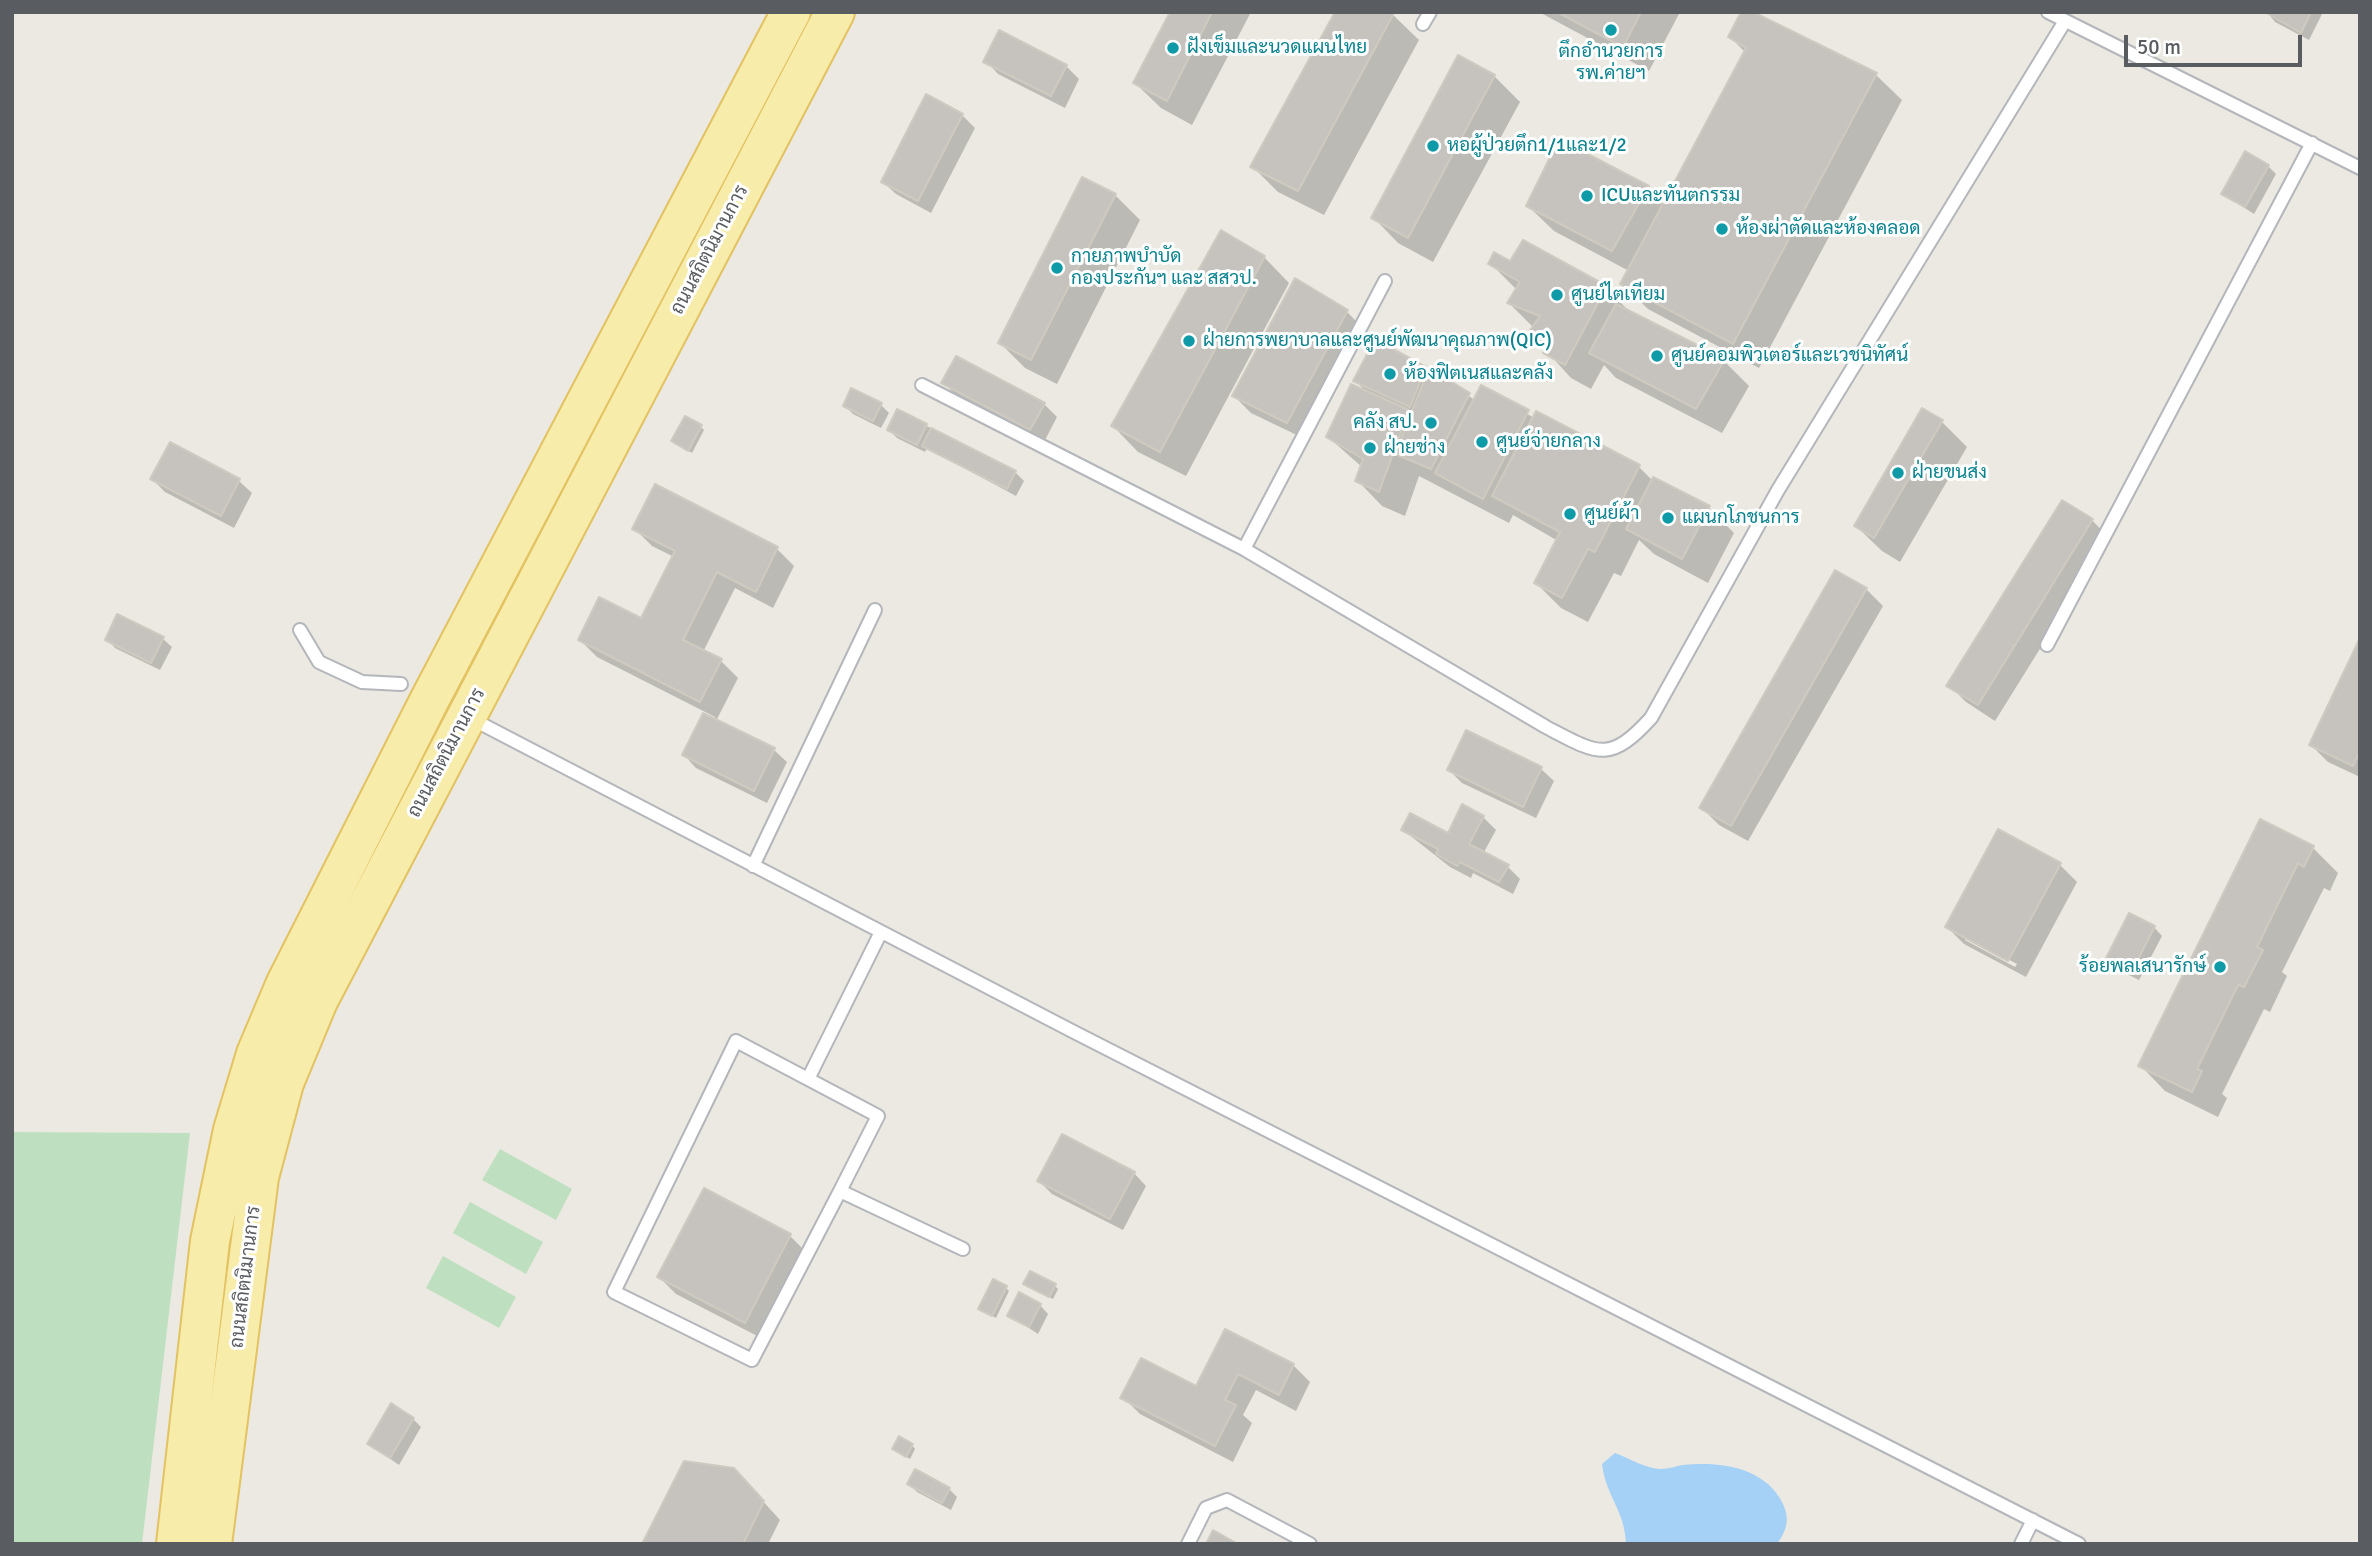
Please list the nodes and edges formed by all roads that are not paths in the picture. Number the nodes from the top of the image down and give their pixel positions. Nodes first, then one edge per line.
1 (791, 12) edge
2 (835, 12) edge
3 (2048, 12) edge
4 (2065, 21) junction
5 (2312, 143) junction
6 (2360, 168) edge
7 (1385, 281) dead end
8 (922, 385) dead end
9 (1244, 549) junction
10 (875, 610) dead end
11 (300, 630) dead end
12 (2047, 645) dead end
13 (415, 691) junction
14 (466, 716) junction
15 (753, 866) junction
16 (881, 932) junction
17 (808, 1079) junction
18 (841, 1191) junction
19 (963, 1249) dead end
20 (2033, 1520) junction
21 (176, 1544) edge
22 (212, 1544) edge
23 (1188, 1544) edge
24 (1310, 1544) edge
25 (2021, 1544) edge
26 (2079, 1544) edge

1 - 13 main road, ถนนสถิตนิมานการ
2 - 14 main road, ถนนสถิตนิมานการ
3 - 4 lane
4 - 5 lane
4 - 9 lane
5 - 6 lane
5 - 12 lane
7 - 9 lane
8 - 9 lane
10 - 15 lane
11 - 13 lane
13 - 14 main road
13 - 21 main road, ถนนสถิตนิมานการ
14 - 15 lane
14 - 22 main road, ถนนสถิตนิมานการ
15 - 16 lane
16 - 17 lane
16 - 20 lane
17 - 18 lane
17 - 18 lane
18 - 19 lane
20 - 25 lane
20 - 26 lane
23 - 24 lane

